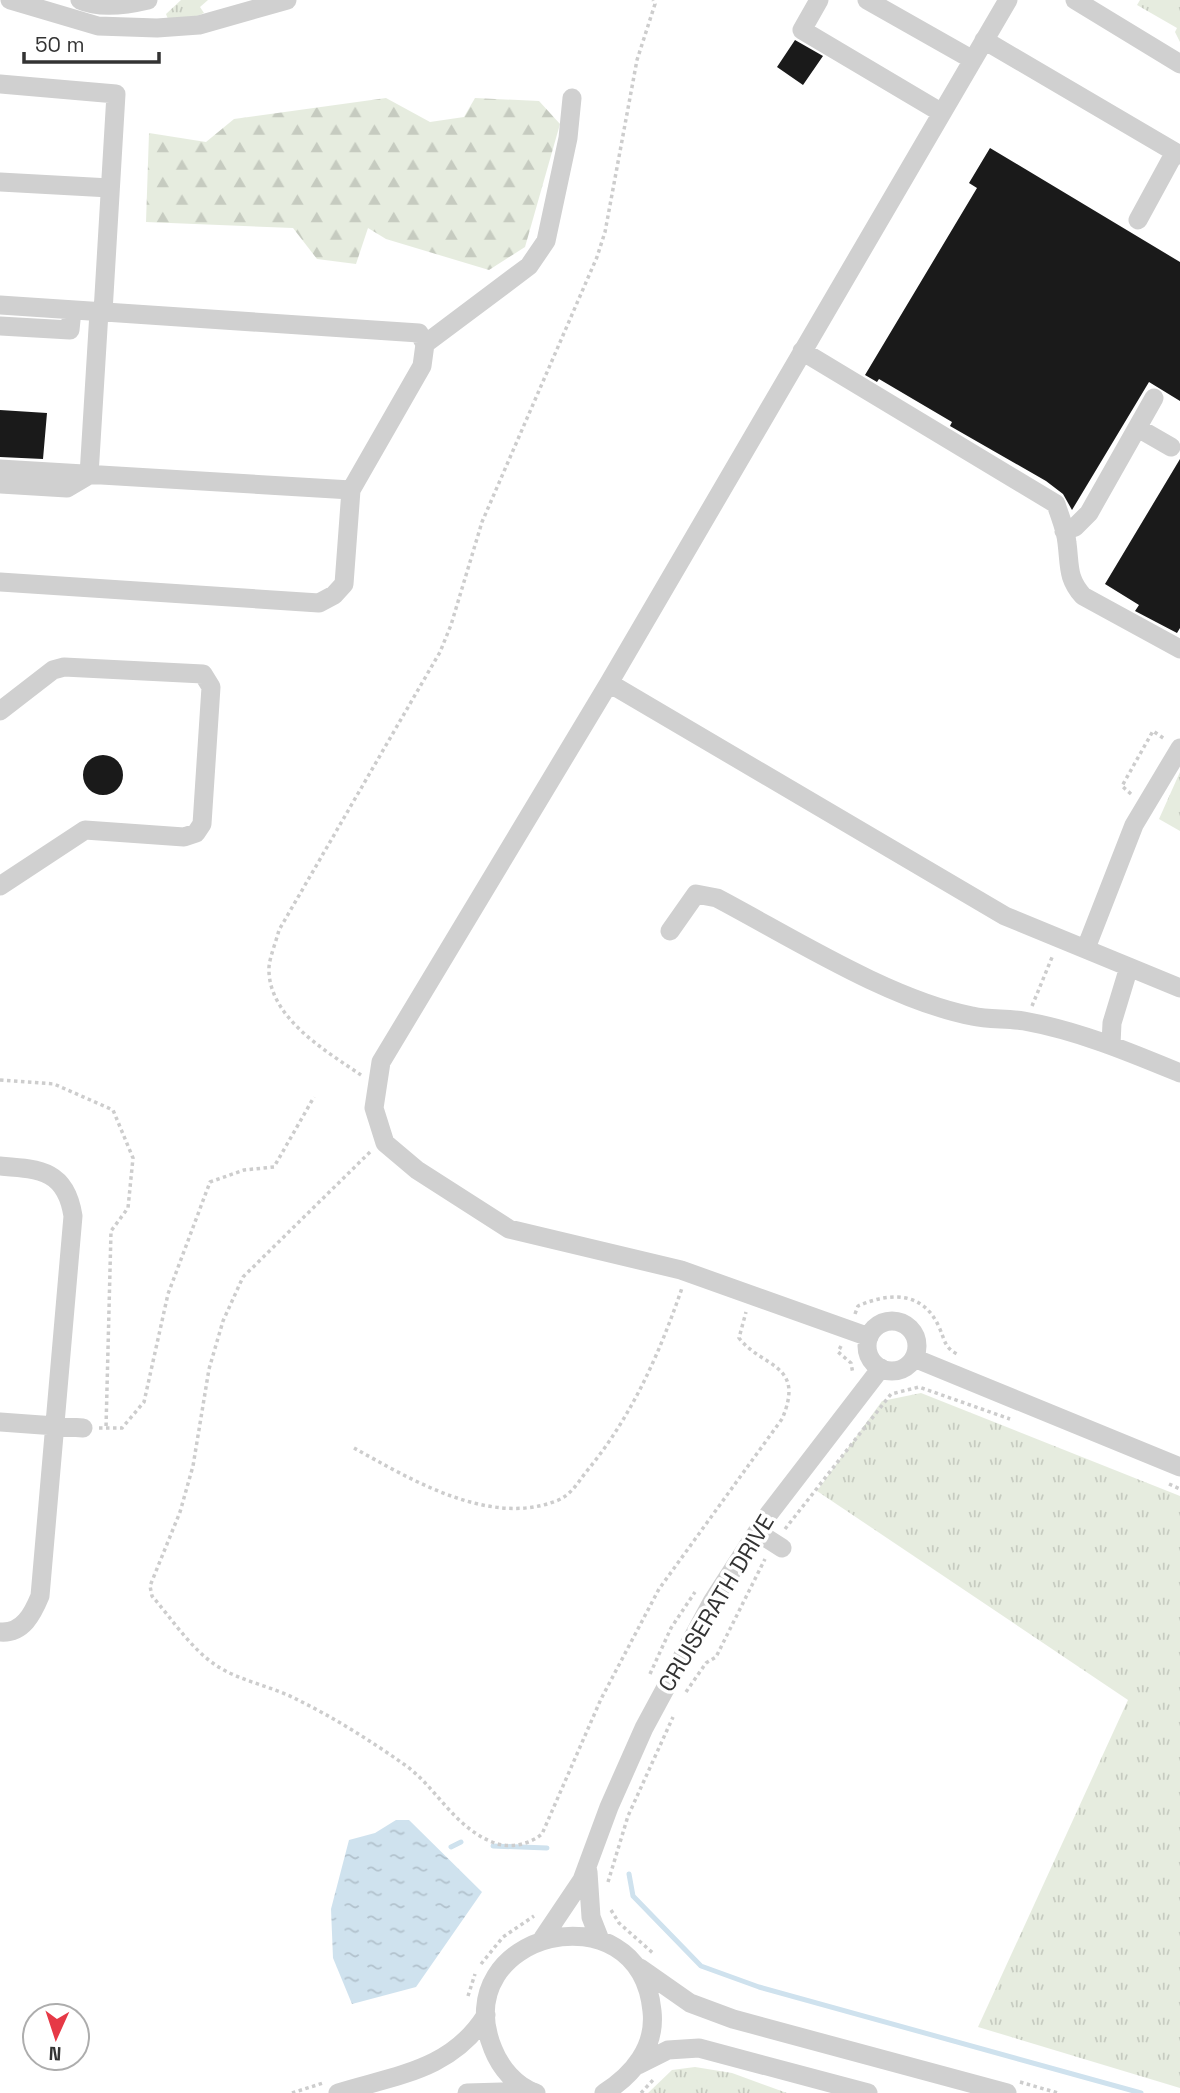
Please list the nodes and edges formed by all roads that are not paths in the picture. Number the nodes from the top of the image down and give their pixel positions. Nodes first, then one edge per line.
1 (10, 0) edge
2 (80, 0) edge
3 (148, 0) edge
4 (287, 0) edge
5 (819, 0) edge
6 (867, 0) edge
7 (1008, 0) edge
8 (1074, 0) edge
9 (256, 4) edge
10 (984, 40) junction
11 (973, 60) junction
12 (1180, 64) edge
13 (0, 84) edge
14 (572, 98) dead end
15 (942, 113) junction
16 (1178, 154) edge
17 (0, 182) edge
18 (110, 188) junction
19 (1138, 220) dead end
20 (0, 305) edge
21 (72, 310) junction
22 (101, 312) junction
23 (0, 326) edge
24 (425, 344) junction
25 (802, 351) junction
26 (1154, 398) dead end
27 (1138, 428) junction
28 (1171, 447) dead end
29 (0, 469) edge
30 (89, 475) junction
31 (0, 484) edge
32 (351, 490) junction
33 (1065, 531) junction
34 (0, 582) edge
35 (1180, 649) edge
36 (609, 683) junction
37 (0, 711) edge
38 (1180, 748) edge
39 (0, 886) edge
40 (670, 931) dead end
41 (1086, 948) junction
42 (1129, 967) junction
43 (1180, 988) edge
44 (1111, 1044) junction
45 (1180, 1073) edge
46 (0, 1166) edge
47 (869, 1337) junction
48 (914, 1358) junction
49 (881, 1368) junction
50 (0, 1422) edge
51 (56, 1427) junction
52 (83, 1428) road end
53 (1180, 1467) edge
54 (757, 1532) junction
55 (778, 1545) road end
56 (0, 1632) edge
57 (590, 1861) junction
58 (543, 1938) junction
59 (600, 1940) junction
60 (631, 1961) junction
61 (486, 2015) junction
62 (638, 2065) junction
63 (334, 2087) edge
64 (619, 2087) edge
65 (1011, 2087) edge
66 (533, 2092) edge
67 (467, 2093) edge
68 (604, 2093) edge
69 (868, 2093) edge

1 - 9 street
2 - 3 street
4 - 9 street
5 - 15 street
6 - 11 street
7 - 10 street
8 - 12 street
10 - 11 street
10 - 16 street
11 - 15 street
13 - 18 street
14 - 24 street
15 - 25 street
16 - 19 street
17 - 18 street
18 - 22 street
20 - 21 street
21 - 22 street
21 - 23 street
22 - 24 street
22 - 30 street
24 - 32 street
25 - 33 street
25 - 36 street
26 - 27 street
27 - 28 street
27 - 33 street
29 - 30 street
30 - 31 street
30 - 32 street
32 - 34 street
33 - 35 street
36 - 41 street
36 - 47 street
37 - 39 street
38 - 41 street
40 - 44 street
41 - 42 street
42 - 43 street
42 - 44 street
44 - 45 street
46 - 51 street
47 - 48 street
47 - 49 street
48 - 49 street
48 - 53 street
49 - 54 street, CRUISERATH DRIVE
50 - 51 street
51 - 52 street
51 - 56 street
54 - 55 street
54 - 57 street, CRUISERATH DRIVE
57 - 58 street, CRUISERATH DRIVE
57 - 59 street, CRUISERATH DRIVE
58 - 59 street
58 - 61 street
59 - 60 street
60 - 62 street
60 - 65 street
61 - 63 street
61 - 66 street
62 - 64 street
62 - 69 street
64 - 68 street
66 - 67 street

